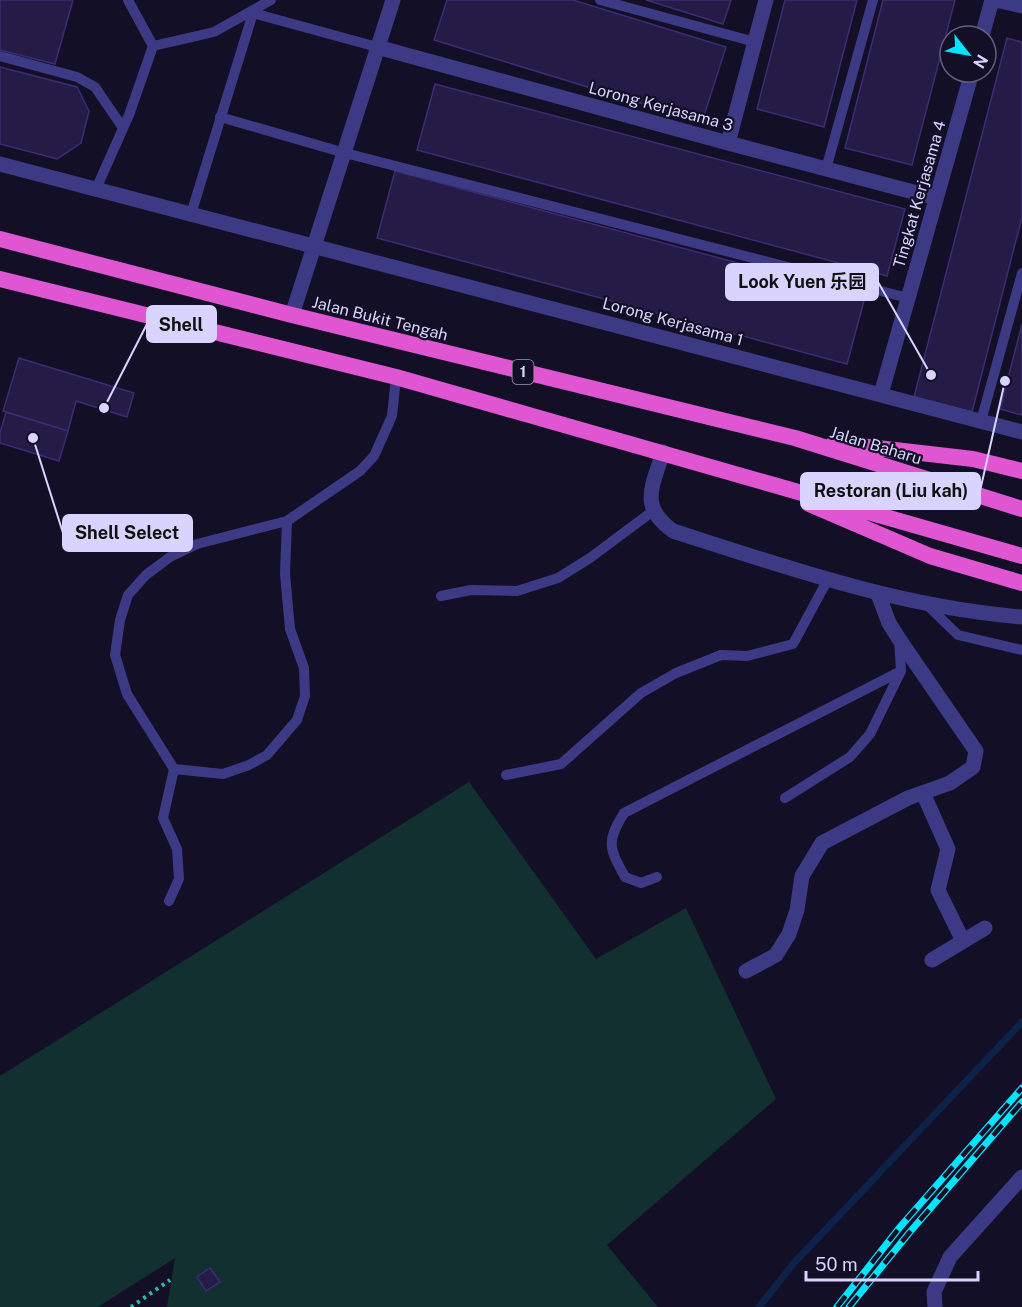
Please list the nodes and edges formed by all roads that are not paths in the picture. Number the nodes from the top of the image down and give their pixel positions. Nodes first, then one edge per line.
1 (128, 0) edge
2 (271, 0) edge
3 (393, 0) edge
4 (600, 0) edge
5 (766, 0) edge
6 (873, 0) edge
7 (994, 0) edge
8 (1022, 6) edge
9 (986, 24) edge
10 (755, 42) junction
11 (153, 46) junction
12 (377, 47) junction
13 (0, 56) edge
14 (969, 84) edge
15 (220, 117) junction
16 (123, 128) junction
17 (728, 143) junction
18 (345, 153) junction
19 (0, 164) edge
20 (826, 169) junction
21 (96, 189) junction
22 (936, 198) junction
23 (191, 214) junction
24 (0, 239) edge
25 (315, 246) junction
26 (1022, 273) edge
27 (0, 279) edge
28 (908, 298) junction
29 (292, 315) junction
30 (396, 377) junction
31 (881, 394) junction
32 (981, 421) junction
33 (753, 428) joint
34 (1022, 432) edge
35 (795, 438) junction
36 (663, 452) junction
37 (708, 465) junction
38 (1022, 471) edge
39 (1022, 509) edge
40 (653, 510) junction
41 (286, 521) junction
42 (1022, 556) edge
43 (827, 581) junction
44 (1022, 583) edge
45 (878, 594) junction
46 (441, 596) dead end
47 (924, 602) junction
48 (1022, 617) edge
49 (899, 639) junction
50 (1022, 650) edge
51 (901, 671) junction
52 (174, 769) junction
53 (506, 775) dead end
54 (923, 793) junction
55 (784, 798) dead end
56 (657, 877) dead end
57 (169, 901) dead end
58 (985, 928) dead end
59 (963, 941) junction
60 (932, 960) dead end
61 (746, 972) dead end
62 (1022, 1177) edge
63 (935, 1307) edge

1 - 11 lane
2 - 11 lane
3 - 12 street
4 - 10 lane
5 - 10 street
6 - 20 lane
7 - 8 street
7 - 9 street
10 - 17 street
11 - 16 lane
12 - 15 lane
12 - 17 street, Lorong Kerjasama 3
12 - 18 street
13 - 16 lane
14 - 22 street, Tingkat Kerjasama 4
15 - 18 lane
15 - 23 lane
16 - 21 lane
17 - 20 street, Lorong Kerjasama 3
18 - 25 street
18 - 28 lane
19 - 21 street, Lorong Kerjasama 1
20 - 22 street, Lorong Kerjasama 3
21 - 23 street, Lorong Kerjasama 1
22 - 28 street, Tingkat Kerjasama 4
23 - 25 street, Lorong Kerjasama 1
24 - 29 highway, Jalan Bukit Tengah / 1
25 - 29 street
25 - 31 street, Lorong Kerjasama 1
26 - 32 lane
27 - 30 highway, 1
28 - 31 street, Tingkat Kerjasama 4
29 - 33 highway, Jalan Bukit Tengah / 1
30 - 36 highway, 1
30 - 41 lane
31 - 32 street, Lorong Kerjasama 1
32 - 34 street, Lorong Kerjasama 1
33 - 35 highway, Jalan Baharu / 1
35 - 38 highway
35 - 39 highway, Jalan Baharu / 1
36 - 37 highway, 1
36 - 40 street
37 - 42 highway, 1
37 - 44 highway
40 - 43 street
40 - 46 lane
41 - 52 lane
41 - 52 lane
43 - 45 street
43 - 53 lane
45 - 47 street
45 - 49 street
47 - 48 street
47 - 50 lane
49 - 51 lane
49 - 54 street
51 - 55 lane
51 - 56 lane
52 - 57 lane
54 - 59 street
54 - 61 street
58 - 59 street
59 - 60 street
62 - 63 street

